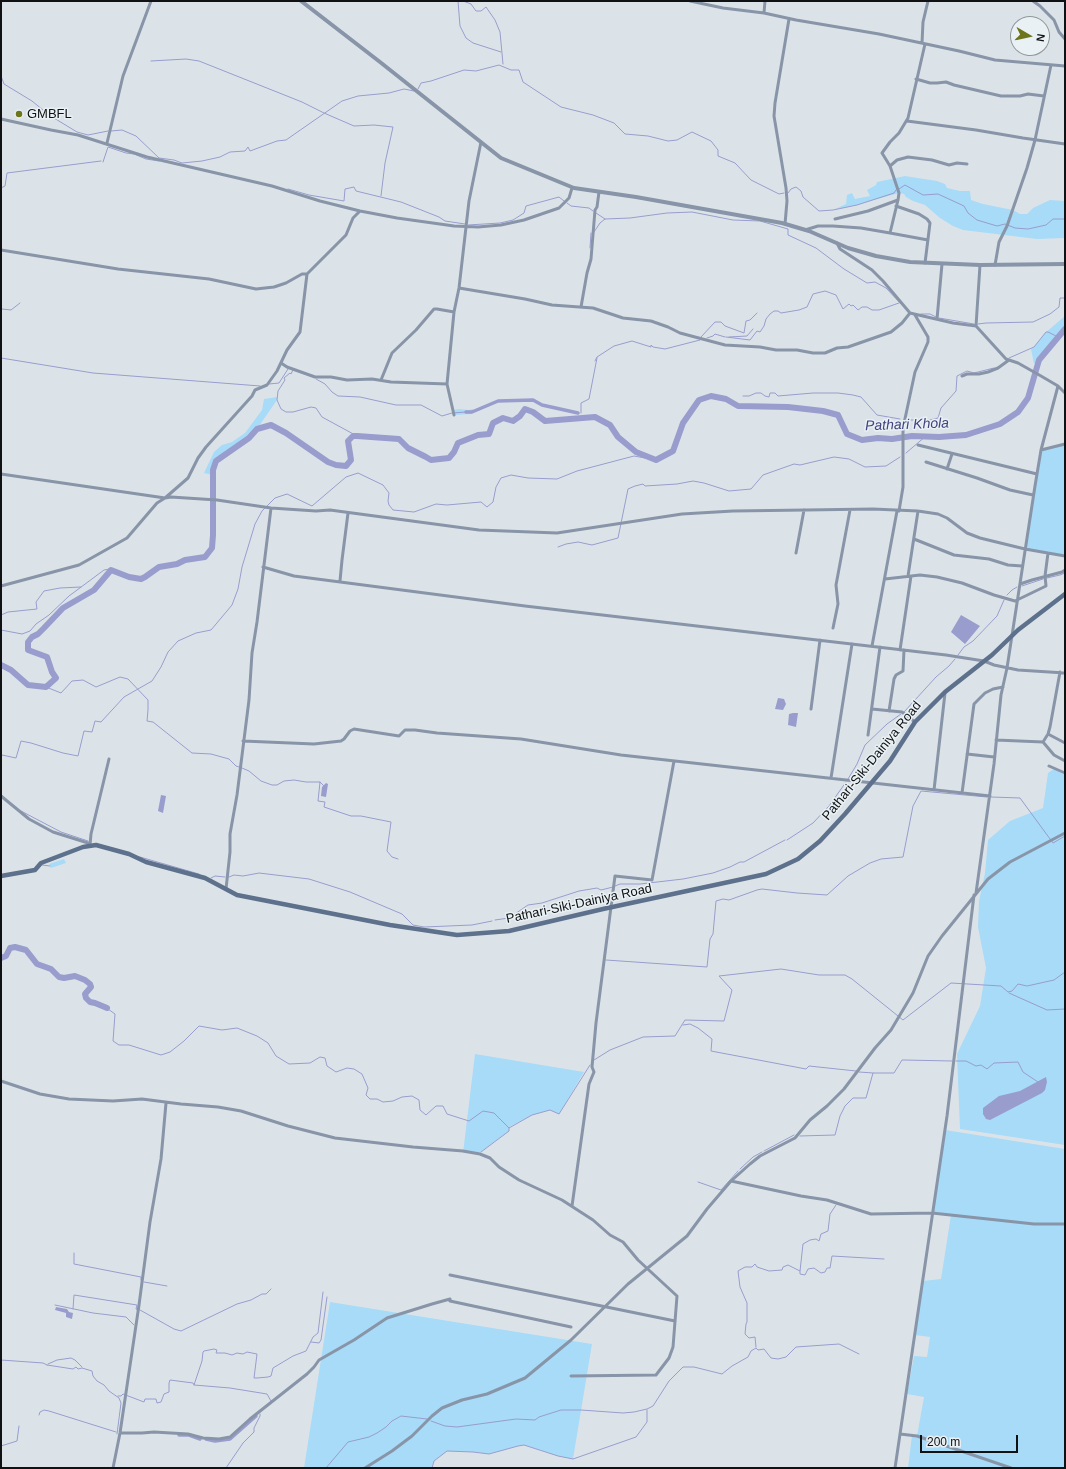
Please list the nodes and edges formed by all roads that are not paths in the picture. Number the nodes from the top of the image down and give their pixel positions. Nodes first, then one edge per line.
1 (151, 1) edge
2 (301, 1) edge
3 (690, 1) edge
4 (765, 1) edge
5 (928, 1) edge
6 (1033, 1) edge
7 (764, 13) junction
8 (789, 19) junction
9 (1065, 39) edge
10 (923, 44) junction
11 (1051, 65) junction
12 (1065, 66) edge
13 (916, 80) junction
14 (1044, 96) junction
15 (1, 119) edge
16 (907, 121) junction
17 (1035, 140) junction
18 (481, 142) junction
19 (107, 143) junction
20 (1065, 144) edge
21 (967, 164) dead end
22 (890, 166) junction
23 (572, 188) junction
24 (598, 192) junction
25 (898, 200) junction
26 (896, 206) junction
27 (360, 211) junction
28 (835, 219) dead end
29 (785, 224) junction
30 (466, 226) junction
31 (805, 230) junction
32 (890, 233) junction
33 (928, 240) junction
34 (837, 243) junction
35 (1, 250) edge
36 (925, 263) junction
37 (942, 264) junction
38 (1065, 264) edge
39 (980, 265) junction
40 (995, 265) junction
41 (307, 274) junction
42 (459, 288) junction
43 (581, 307) junction
44 (454, 312) junction
45 (910, 314) junction
46 (915, 315) junction
47 (937, 319) junction
48 (976, 326) junction
49 (1009, 360) junction
50 (280, 363) junction
51 (962, 376) dead end
52 (381, 380) junction
53 (447, 384) junction
54 (1058, 386) junction
55 (1065, 393) edge
56 (454, 415) dead end
57 (1065, 444) edge
58 (918, 445) dead end
59 (1041, 450) junction
60 (952, 454) junction
61 (926, 462) dead end
62 (947, 469) junction
63 (1, 474) edge
64 (1037, 474) junction
65 (1033, 495) junction
66 (165, 498) junction
67 (271, 508) junction
68 (804, 510) junction
69 (850, 510) junction
70 (898, 511) junction
71 (918, 512) junction
72 (348, 513) junction
73 (914, 539) junction
74 (1025, 549) junction
75 (796, 553) dead end
76 (1048, 553) junction
77 (1065, 556) edge
78 (1022, 566) junction
79 (263, 567) junction
80 (1065, 570) edge
81 (909, 576) junction
82 (1045, 576) junction
83 (885, 579) junction
84 (340, 581) junction
85 (1020, 584) junction
86 (1, 586) edge
87 (1065, 594) edge
88 (1018, 600) junction
89 (833, 628) dead end
90 (1012, 636) junction
91 (820, 640) junction
92 (852, 644) junction
93 (872, 646) junction
94 (880, 647) junction
95 (902, 650) junction
96 (984, 661) junction
97 (1007, 668) junction
98 (1060, 672) junction
99 (1065, 673) edge
100 (1003, 688) junction
101 (945, 692) junction
102 (811, 709) dead end
103 (872, 710) junction
104 (890, 711) junction
105 (915, 722) junction
106 (1048, 734) junction
107 (868, 736) dead end
108 (996, 740) junction
109 (243, 741) junction
110 (1043, 742) junction
111 (1065, 743) edge
112 (967, 754) junction
113 (994, 757) junction
114 (109, 759) dead end
115 (674, 761) junction
116 (1065, 761) edge
117 (1049, 766) dead end
118 (1065, 773) edge
119 (831, 778) junction
120 (872, 783) junction
121 (934, 790) junction
122 (962, 793) junction
123 (1, 796) edge
124 (990, 796) junction
125 (1065, 833) edge
126 (90, 845) junction
127 (1, 876) edge
128 (226, 889) junction
129 (975, 894) junction
130 (612, 908) junction
131 (1, 1081) edge
132 (166, 1103) junction
133 (731, 1181) junction
134 (572, 1206) junction
135 (932, 1213) junction
136 (1065, 1224) edge
137 (647, 1268) junction
138 (450, 1275) dead end
139 (604, 1307) junction
140 (675, 1321) junction
141 (571, 1327) dead end
142 (571, 1376) dead end
143 (120, 1433) junction
144 (900, 1434) junction
145 (113, 1468) edge
146 (365, 1468) edge
147 (895, 1468) edge
148 (1011, 1468) edge

1 - 19 street
2 - 18 street
3 - 7 street
4 - 7 street
5 - 10 street
6 - 9 street
7 - 8 street
8 - 10 street
8 - 29 street
10 - 11 street
10 - 13 street
11 - 12 street
11 - 14 street
13 - 14 street
13 - 16 street
14 - 17 street
15 - 19 street
16 - 17 street
16 - 22 street
17 - 20 street
17 - 40 street
18 - 23 street
18 - 30 street
19 - 27 street
21 - 22 street
22 - 25 street
23 - 24 street
23 - 30 street
24 - 29 street
24 - 43 street
25 - 26 street
25 - 28 street
26 - 32 street
26 - 33 street
27 - 30 street
27 - 41 street
29 - 31 street
30 - 42 street
31 - 32 street
31 - 34 street
32 - 33 street
33 - 36 street
34 - 36 street
34 - 45 street
35 - 41 street
36 - 37 street
37 - 39 street
37 - 47 street
38 - 40 street
39 - 40 street
39 - 48 street
41 - 50 street
42 - 43 street
42 - 44 street
43 - 45 street
44 - 52 street
44 - 53 street
45 - 46 street
46 - 47 street
46 - 70 street
47 - 48 street
48 - 49 street
49 - 51 street
49 - 54 street
50 - 52 street
50 - 66 street
52 - 53 street
53 - 56 street
54 - 55 street
54 - 59 street
57 - 59 street
58 - 60 street
59 - 64 street
60 - 62 street
60 - 64 street
61 - 62 street
62 - 65 street
63 - 66 street
64 - 65 street
65 - 74 street
66 - 67 street
66 - 86 street
67 - 72 street
67 - 79 street
68 - 69 street
68 - 72 street
68 - 75 street
69 - 70 street
69 - 89 street
70 - 71 street
70 - 83 street
71 - 73 street
71 - 74 street
72 - 84 street
73 - 78 street
73 - 81 street
74 - 76 street
74 - 78 street
76 - 77 street
76 - 82 street
78 - 85 street
79 - 84 street
79 - 109 street
80 - 82 street
81 - 83 street
81 - 88 street
81 - 95 street
82 - 85 street
82 - 88 street
83 - 93 street
84 - 91 street
85 - 88 street
87 - 90 main road, Pathari-Siki-Dainiya Road
88 - 90 street
90 - 96 main road, Pathari-Siki-Dainiya Road
90 - 97 street
91 - 92 street
91 - 102 street
92 - 93 street
92 - 119 street
93 - 94 street
94 - 95 street
94 - 103 street
95 - 96 street
95 - 104 street
96 - 97 street
96 - 101 main road, Pathari-Siki-Dainiya Road
97 - 98 street
97 - 100 street
98 - 99 street
98 - 106 street
100 - 108 street
100 - 112 street
101 - 105 main road, Pathari-Siki-Dainiya Road
101 - 121 street
103 - 104 street
103 - 107 street
104 - 105 street
105 - 120 main road, Pathari-Siki-Dainiya Road
106 - 110 street
106 - 111 street
108 - 110 street
108 - 113 street
109 - 115 street
109 - 128 street
110 - 116 street
112 - 113 street
112 - 122 street
113 - 124 street
114 - 126 street
115 - 119 street
115 - 130 street
117 - 118 street
119 - 120 street
120 - 121 street
120 - 130 main road, Pathari-Siki-Dainiya Road
121 - 122 street
122 - 124 street
123 - 126 street
124 - 129 street
125 - 129 street
126 - 127 main road
126 - 128 main road, Pathari-Siki-Dainiya Road
128 - 130 main road, Pathari-Siki-Dainiya Road
129 - 133 street
129 - 135 street
130 - 134 street
131 - 132 street
132 - 134 street
132 - 143 street
133 - 135 street
133 - 137 street
134 - 137 street
135 - 136 street
135 - 144 street
137 - 139 street
137 - 140 street
138 - 139 street
139 - 140 street
139 - 146 street
140 - 142 street
141 - 143 street
143 - 145 street
144 - 147 street
144 - 148 street

